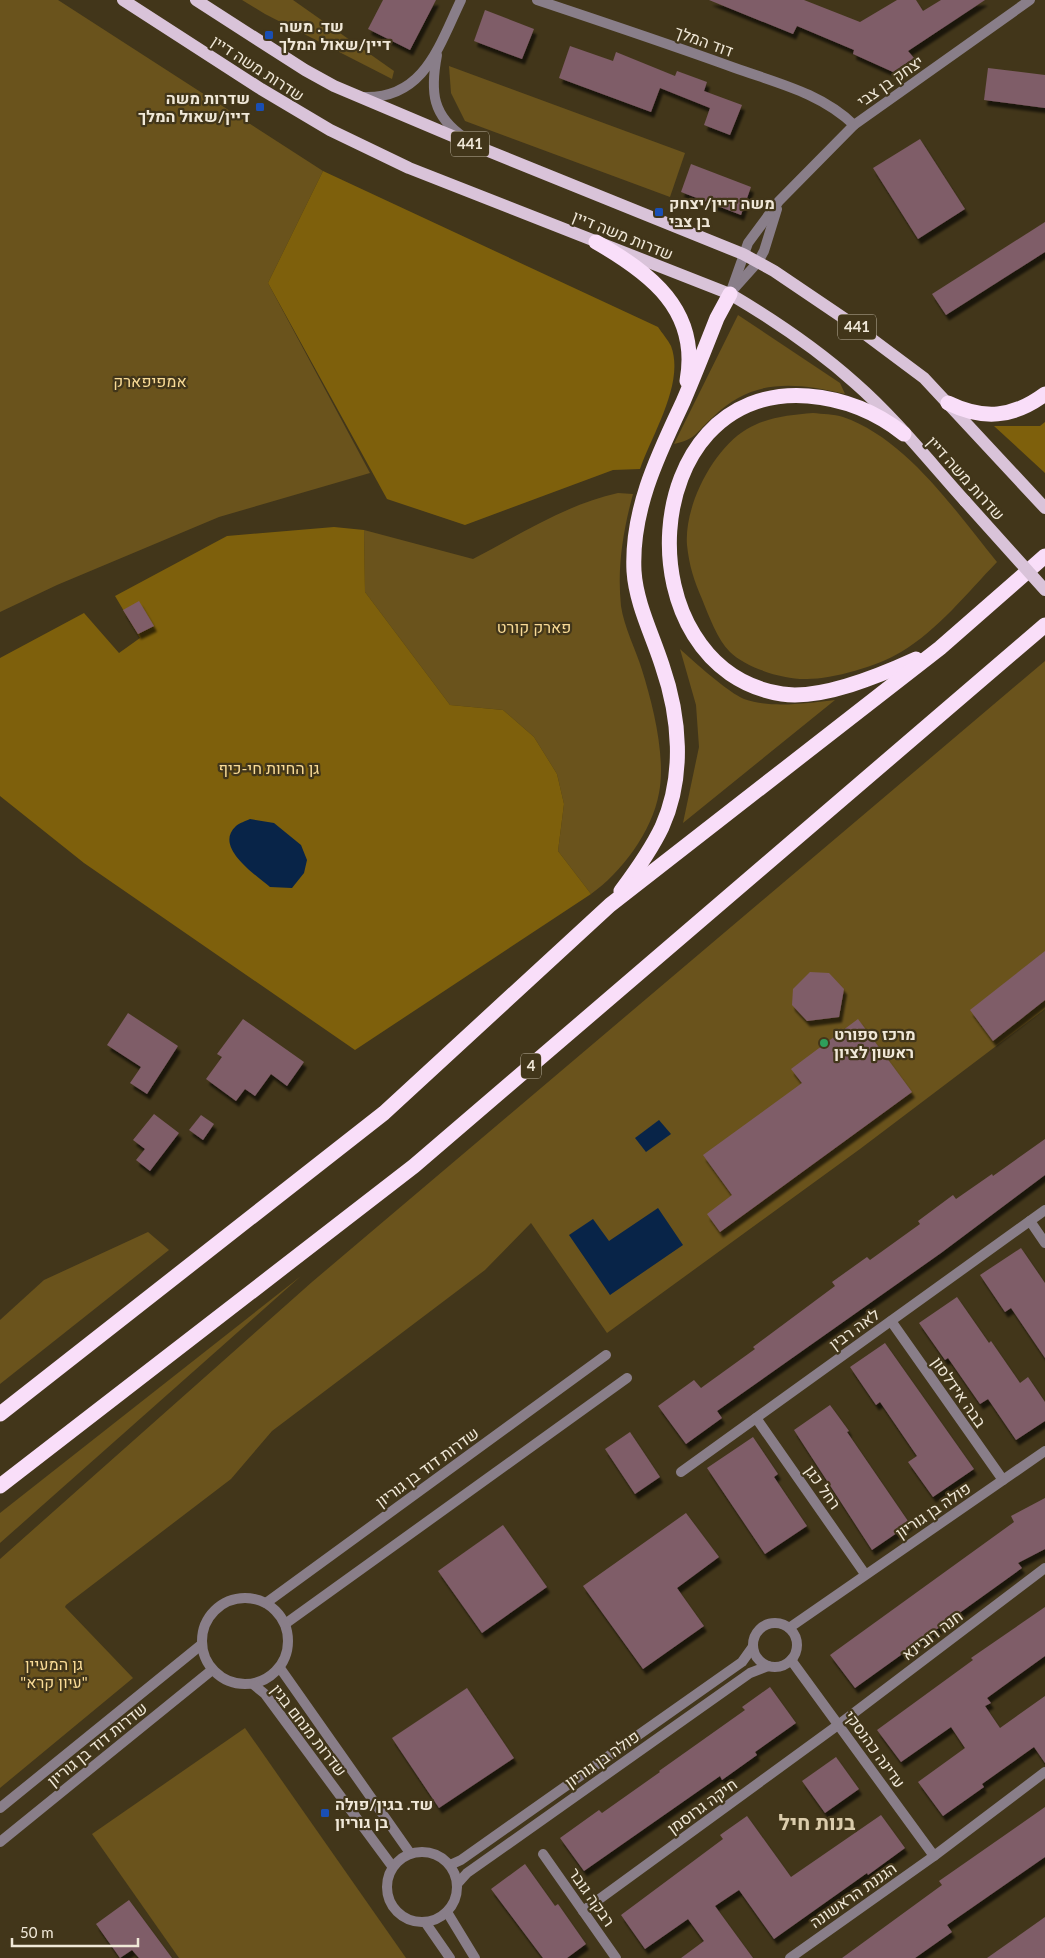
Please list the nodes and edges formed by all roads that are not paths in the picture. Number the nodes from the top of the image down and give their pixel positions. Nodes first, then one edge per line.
1 (123, 0) edge
2 (196, 0) edge
3 (461, 0) edge
4 (537, 0) edge
5 (1030, 0) edge
6 (438, 48) junction
7 (360, 97) junction
8 (854, 125) junction
9 (476, 146) junction
10 (779, 200) junction
11 (596, 242) junction
12 (743, 254) junction
13 (758, 262) junction
14 (730, 294) junction
15 (1045, 394) edge
16 (684, 400) junction
17 (948, 404) junction
18 (904, 434) junction
19 (1045, 508) edge
20 (1045, 556) edge
21 (1045, 590) edge
22 (1045, 626) edge
23 (940, 648) junction
24 (610, 905) junction
25 (1045, 1210) edge
26 (1030, 1221) junction
27 (1045, 1243) edge
28 (891, 1321) junction
29 (606, 1355) dead end
30 (627, 1378) dead end
31 (0, 1414) edge
32 (756, 1418) junction
33 (1045, 1451) edge
34 (681, 1472) dead end
35 (1003, 1480) junction
36 (0, 1486) edge
37 (1045, 1568) edge
38 (865, 1574) junction
39 (266, 1603) junction
40 (286, 1624) junction
41 (789, 1628) junction
42 (201, 1645) junction
43 (752, 1648) junction
44 (791, 1660) junction
45 (768, 1666) junction
46 (280, 1668) junction
47 (212, 1670) junction
48 (254, 1684) junction
49 (838, 1724) junction
50 (1045, 1772) edge
51 (0, 1808) edge
52 (0, 1842) edge
53 (410, 1853) junction
54 (543, 1854) dead end
55 (934, 1856) junction
56 (450, 1864) junction
57 (392, 1866) junction
58 (458, 1883) junction
59 (583, 1911) junction
60 (447, 1912) junction
61 (425, 1922) junction
62 (450, 1958) edge
63 (476, 1958) edge
64 (616, 1958) edge
65 (790, 1958) edge

1 - 11 main road, שדרות משה דיין / 441
2 - 7 main road, שדרות משה דיין / 441
3 - 6 street
4 - 8 street, דוד המלך
5 - 8 street, יצחק בן צבי
6 - 7 street
6 - 9 street
7 - 9 main road, שדרות משה דיין / 441
8 - 10 street, יצחק בן צבי
9 - 12 main road, שדרות משה דיין / 441
10 - 12 street, יצחק בן צבי
10 - 13 street, יצחק בן צבי
11 - 14 main road, שדרות משה דיין / 441
11 - 16 highway
12 - 13 main road, שדרות משה דיין / 441
12 - 14 street, יצחק בן צבי
13 - 14 street, יצחק בן צבי
13 - 17 main road, שדרות משה דיין / 441
14 - 16 highway
14 - 18 main road, שדרות משה דיין / 441
15 - 17 highway
16 - 24 highway
17 - 19 main road, שדרות משה דיין / 441
18 - 21 main road, שדרות משה דיין / 441, bridge
18 - 23 highway
20 - 23 highway
22 - 36 highway, 4
23 - 24 highway
24 - 31 highway
25 - 26 street, לאה רבין
26 - 27 street
26 - 28 street, לאה רבין
28 - 32 street, לאה רבין
28 - 35 street, בבה אידלסון
29 - 39 street, שדרות דוד בן גוריון
30 - 40 street
32 - 34 street, לאה רבין
32 - 38 street, רחל כגן
33 - 35 street, פולה בן גוריון
35 - 38 street, פולה בן גוריון
37 - 49 street, חנה רובינא
38 - 41 street, פולה בן גוריון
39 - 40 street
39 - 42 street
40 - 46 street
41 - 43 street
41 - 44 street
42 - 47 street
42 - 51 street, שדרות דוד בן גוריון
43 - 45 street
43 - 56 street, פולה בן גוריון
44 - 45 street
44 - 49 street, עדינה כהנסקי
45 - 58 street, פולה בן גוריון
46 - 48 street
46 - 53 street, שדרות מנחם בגין
47 - 48 street
47 - 52 street, שדרות דוד בן גוריון
48 - 57 street, שדרות מנחם בגין
49 - 55 street, עדינה כהנסקי
49 - 59 street, חיקה גרוסמן
50 - 55 street
53 - 56 street
53 - 57 street
54 - 59 street, רבקה גובר
55 - 65 street, הגננת הראשונה
56 - 58 street
57 - 61 street
58 - 60 street
59 - 64 street, רבקה גובר
60 - 61 street
60 - 63 street
61 - 62 street

